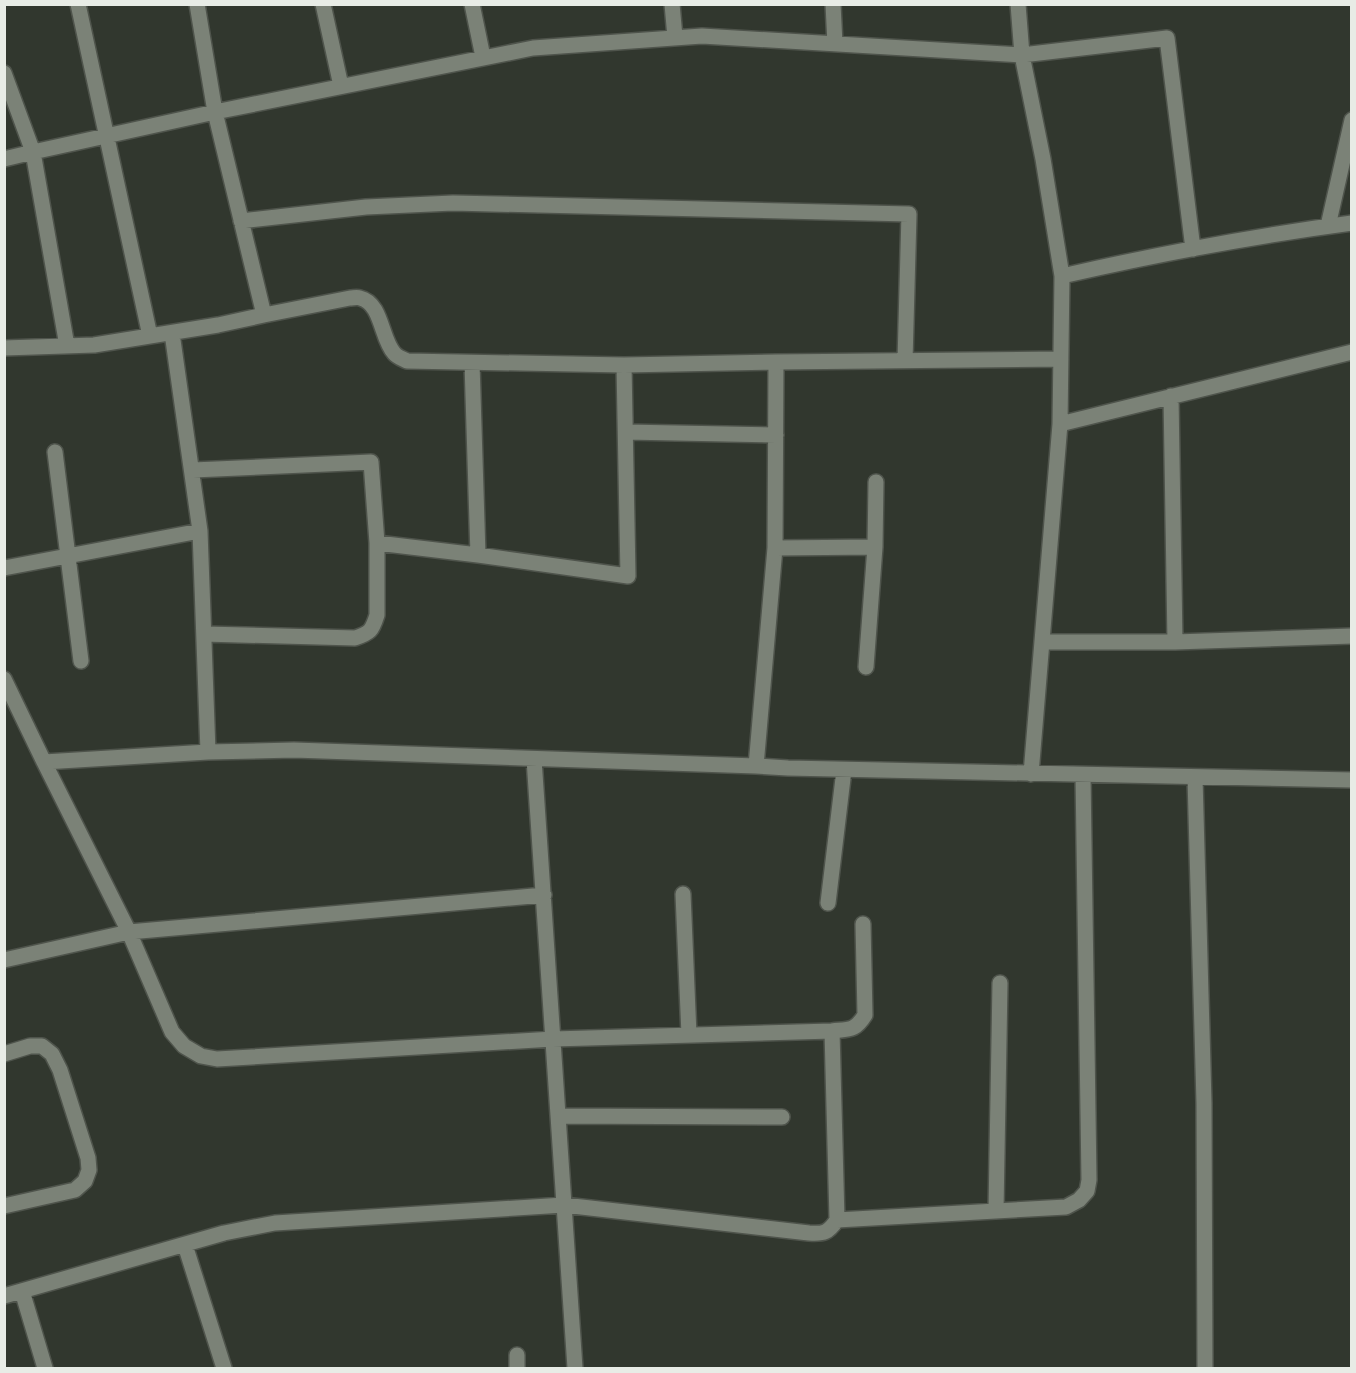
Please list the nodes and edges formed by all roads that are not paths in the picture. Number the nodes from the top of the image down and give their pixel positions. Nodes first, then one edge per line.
1 (78, 4) edge
2 (197, 4) edge
3 (323, 4) edge
4 (472, 4) edge
5 (672, 4) edge
6 (833, 4) edge
7 (1018, 4) edge
8 (675, 37) junction
9 (835, 44) junction
10 (1022, 55) junction
11 (483, 57) junction
12 (4, 73) edge
13 (341, 86) junction
14 (215, 112) junction
15 (1352, 120) edge
16 (106, 135) junction
17 (33, 152) junction
18 (4, 159) edge
19 (241, 221) junction
20 (1352, 223) edge
21 (1328, 226) junction
22 (1193, 249) junction
23 (1062, 276) junction
24 (264, 315) junction
25 (172, 333) junction
26 (150, 336) junction
27 (67, 346) junction
28 (4, 348) edge
29 (1352, 352) edge
30 (1061, 359) junction
31 (904, 361) junction
32 (776, 362) junction
33 (472, 363) junction
34 (624, 365) junction
35 (1171, 396) junction
36 (1060, 424) junction
37 (626, 432) junction
38 (776, 435) junction
39 (55, 452) dead end
40 (193, 470) junction
41 (876, 482) dead end
42 (200, 531) junction
43 (377, 543) junction
44 (875, 547) junction
45 (775, 548) junction
46 (478, 555) junction
47 (68, 556) junction
48 (4, 568) edge
49 (204, 634) junction
50 (1352, 636) edge
51 (1042, 642) junction
52 (1175, 642) junction
53 (81, 661) dead end
54 (866, 667) dead end
55 (4, 679) edge
56 (208, 752) junction
57 (534, 759) junction
58 (44, 762) junction
59 (756, 766) junction
60 (844, 770) junction
61 (1031, 774) junction
62 (1083, 776) junction
63 (1195, 778) junction
64 (1352, 780) edge
65 (683, 894) dead end
66 (544, 895) junction
67 (828, 903) dead end
68 (863, 924) dead end
69 (129, 932) junction
70 (4, 960) edge
71 (1000, 983) dead end
72 (832, 1031) junction
73 (689, 1035) junction
74 (553, 1039) junction
75 (4, 1054) edge
76 (558, 1116) junction
77 (782, 1117) dead end
78 (564, 1205) junction
79 (4, 1206) edge
80 (996, 1211) junction
81 (837, 1220) junction
82 (185, 1245) junction
83 (22, 1291) junction
84 (4, 1296) edge
85 (45, 1368) edge
86 (224, 1368) edge
87 (575, 1368) edge
88 (1204, 1368) edge

1 - 16 street
2 - 14 street
3 - 13 street
4 - 11 street
5 - 8 street
6 - 9 street
7 - 10 street
8 - 9 street
8 - 11 street
9 - 10 street
10 - 22 street
10 - 23 street
11 - 13 street
12 - 17 street
13 - 14 street
14 - 16 street
14 - 19 street
15 - 21 street
16 - 17 street
16 - 26 street
17 - 18 street
17 - 27 street
19 - 24 street
19 - 31 street
20 - 21 street
21 - 22 street
22 - 23 street
23 - 30 street
24 - 25 street
24 - 33 street
25 - 26 street
25 - 40 street
26 - 27 street
27 - 28 street
29 - 35 street
30 - 31 street
30 - 36 street
31 - 32 street
32 - 34 street
32 - 38 street
33 - 34 street
33 - 46 street
34 - 37 street
35 - 36 street
35 - 52 street
36 - 51 street
37 - 38 street
37 - 46 street
38 - 45 street
39 - 47 street
40 - 42 street
40 - 43 street
41 - 44 street
42 - 47 street
42 - 49 street
43 - 46 street
43 - 49 street
44 - 45 street
44 - 54 street
45 - 59 street
47 - 48 street
47 - 53 street
49 - 56 street
50 - 52 street
51 - 52 street
51 - 61 street
55 - 58 street
56 - 57 street
56 - 58 street
57 - 59 street
57 - 66 street
58 - 69 street
59 - 60 street
60 - 61 street
60 - 67 street
61 - 62 street
62 - 63 street
62 - 80 street
63 - 64 street
63 - 88 street
65 - 73 street
66 - 69 street
66 - 74 street
68 - 72 street
69 - 70 street
69 - 74 street
71 - 80 street
72 - 73 street
72 - 81 street
73 - 74 street
74 - 76 street
75 - 79 street
76 - 77 street
76 - 78 street
78 - 81 street
78 - 82 street
78 - 87 street
80 - 81 street
82 - 83 street
82 - 86 street
83 - 84 street
83 - 85 street

